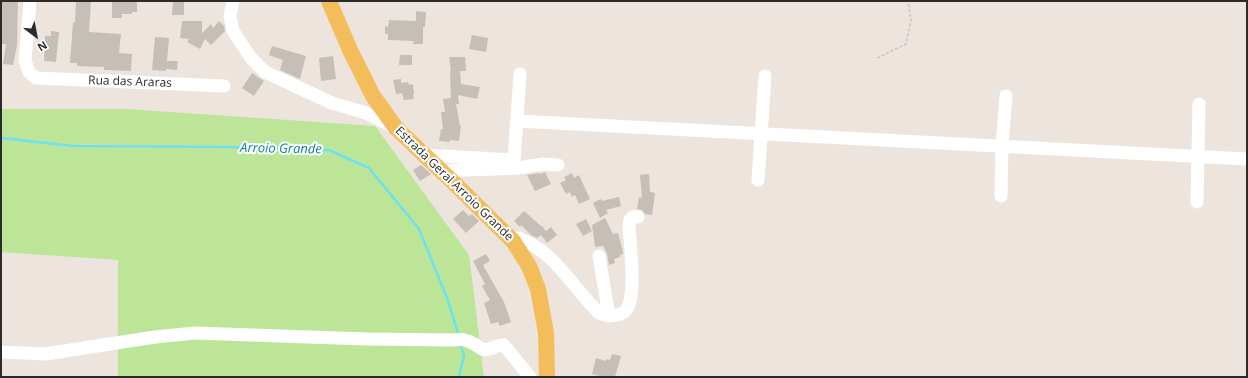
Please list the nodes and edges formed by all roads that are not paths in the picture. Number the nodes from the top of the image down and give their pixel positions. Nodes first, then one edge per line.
1 (30, 1) edge
2 (233, 1) edge
3 (328, 1) edge
4 (520, 74) dead end
5 (765, 76) dead end
6 (224, 86) dead end
7 (1006, 96) dead end
8 (1199, 104) dead end
9 (517, 121) junction
10 (396, 128) junction
11 (761, 133) junction
12 (1002, 146) junction
13 (425, 155) junction
14 (1198, 156) junction
15 (1247, 159) edge
16 (558, 165) dead end
17 (442, 171) junction
18 (758, 180) dead end
19 (1001, 196) dead end
20 (1197, 202) dead end
21 (638, 217) dead end
22 (513, 241) junction
23 (599, 256) dead end
24 (609, 316) junction
25 (1, 352) edge
26 (530, 377) edge
27 (547, 377) edge

1 - 6 street, Rua das Araras
2 - 10 street
3 - 10 main road, Estrada Geral Arroio Grande
4 - 9 street
5 - 11 street
7 - 12 street
8 - 14 street
9 - 11 street
9 - 13 street
10 - 13 main road, Estrada Geral Arroio Grande
11 - 12 street
11 - 18 street
12 - 14 street
12 - 19 street
13 - 17 main road, Estrada Geral Arroio Grande
14 - 15 street
14 - 20 street
16 - 17 street
17 - 22 main road, Estrada Geral Arroio Grande
21 - 24 street
22 - 24 street
22 - 27 main road, Estrada Geral Arroio Grande
23 - 24 street
25 - 26 street

